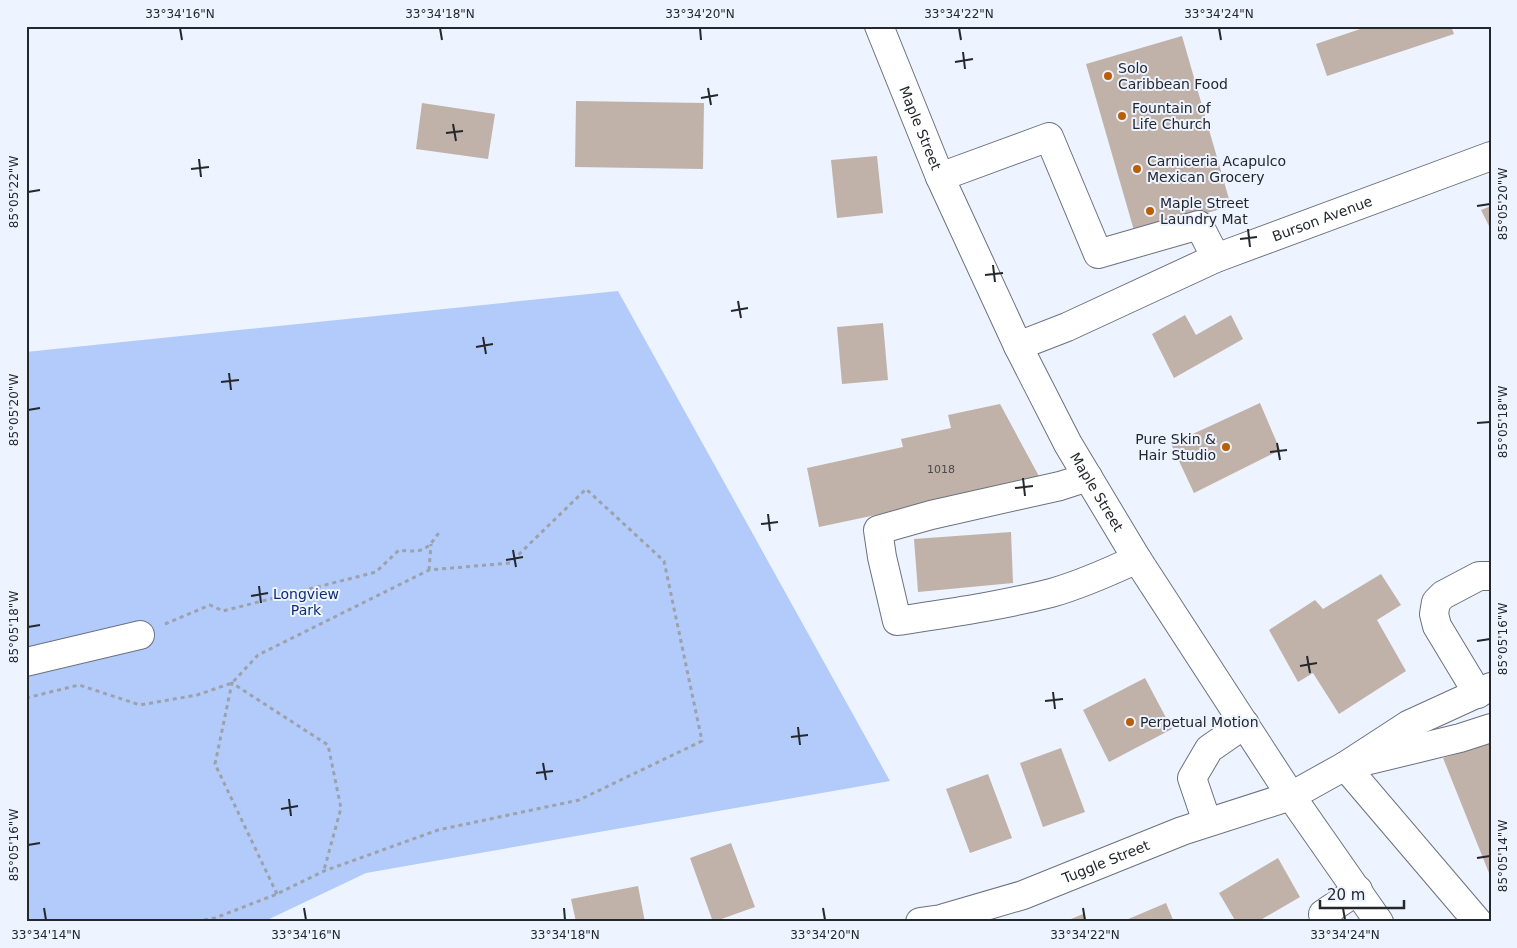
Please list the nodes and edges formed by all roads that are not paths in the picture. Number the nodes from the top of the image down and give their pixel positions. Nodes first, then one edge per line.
1 (879, 26) edge
2 (1491, 156) edge
3 (940, 177) junction
4 (1216, 258) junction
5 (1018, 346) junction
6 (1088, 477) junction
7 (1137, 559) junction
8 (1491, 576) edge
9 (140, 635) road end
10 (26, 662) edge
11 (1484, 691) edge
12 (1245, 724) junction
13 (1491, 728) edge
14 (1345, 766) junction
15 (1291, 796) junction
16 (1207, 822) junction
17 (1358, 890) junction
18 (920, 922) edge
19 (1328, 922) edge
20 (1379, 922) edge
21 (1478, 922) edge

1 - 3 main road, Maple Street
2 - 4 main road, Burson Avenue
3 - 4 main road
3 - 5 main road, Maple Street
4 - 5 main road, Burson Avenue
5 - 6 main road, Maple Street
6 - 7 main road, Maple Street
6 - 7 main road
7 - 12 main road, Maple Street
8 - 11 main road
9 - 10 main road
11 - 14 main road
12 - 15 main road, Maple Street
12 - 16 main road
13 - 14 main road
14 - 15 main road, Tuggle Street
14 - 21 main road
15 - 16 main road, Tuggle Street
15 - 17 main road, Maple Street
16 - 18 main road, Tuggle Street
17 - 19 main road
17 - 20 main road, Maple Street

